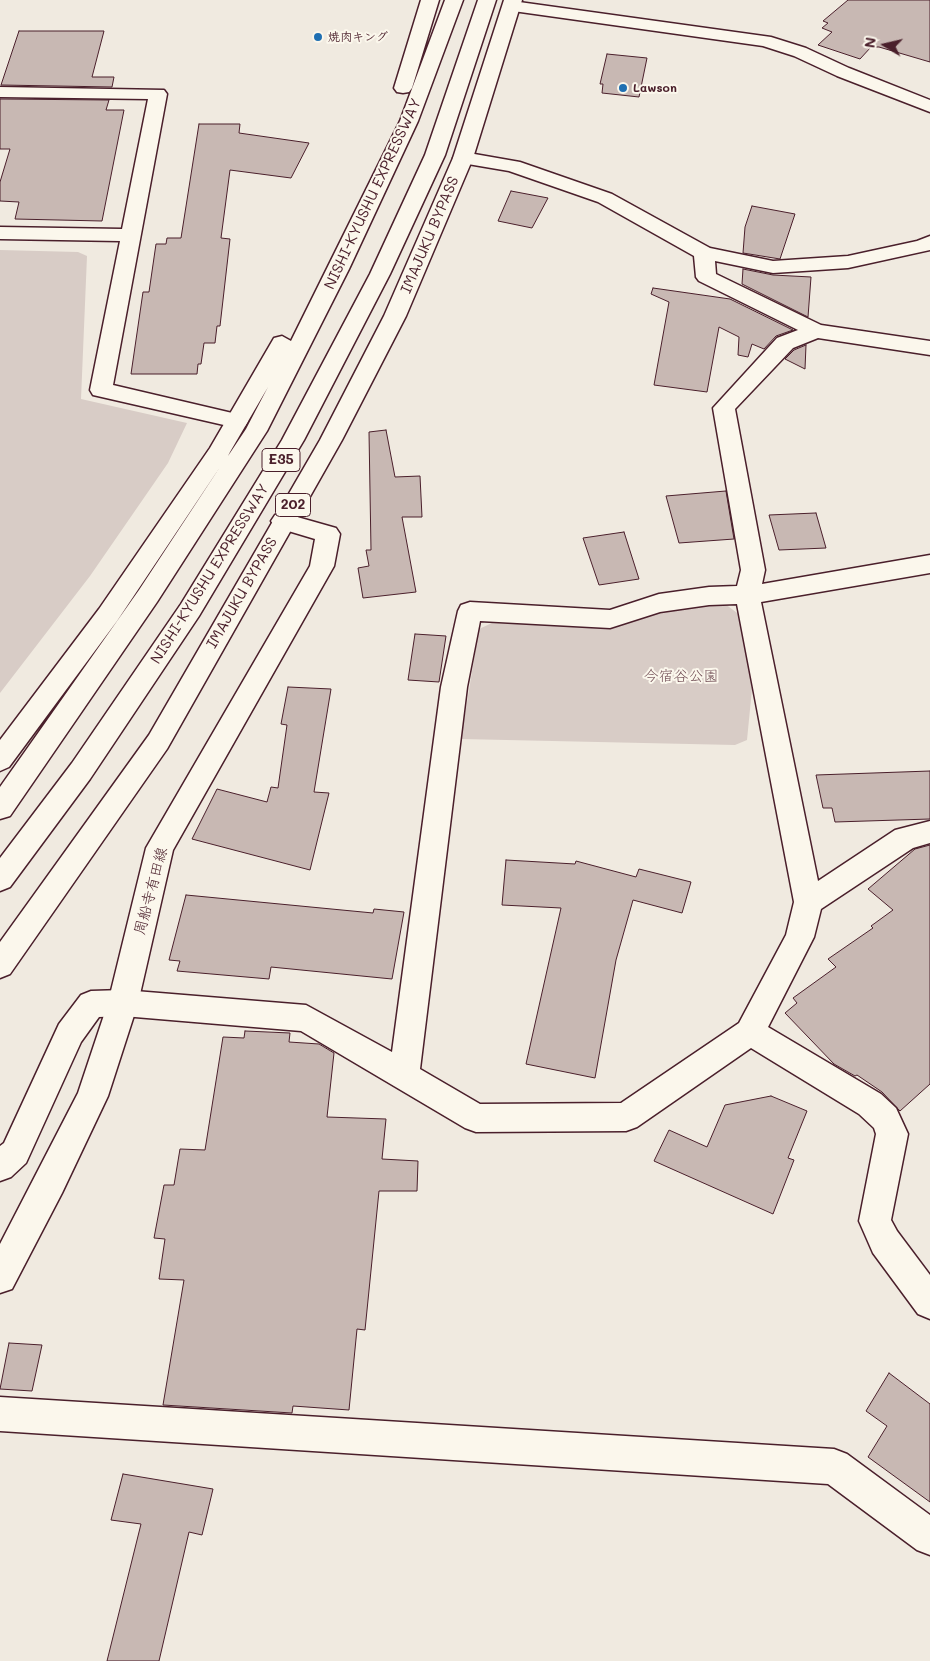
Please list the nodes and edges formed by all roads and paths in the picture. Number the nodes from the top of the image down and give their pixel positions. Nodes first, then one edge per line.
1 (430, 0) edge
2 (454, 0) edge
3 (487, 0) edge
4 (513, 3) edge
5 (0, 92) edge
6 (930, 106) edge
7 (463, 158) junction
8 (0, 233) edge
9 (131, 234) junction
10 (930, 242) edge
11 (704, 254) junction
12 (816, 331) junction
13 (930, 348) edge
14 (237, 421) junction
15 (283, 521) junction
16 (930, 564) edge
17 (747, 595) junction
18 (0, 760) edge
19 (0, 808) edge
20 (930, 832) edge
21 (0, 879) edge
22 (808, 902) junction
23 (0, 965) edge
24 (123, 1003) junction
25 (750, 1032) junction
26 (404, 1074) junction
27 (0, 1166) edge
28 (0, 1277) edge
29 (930, 1302) edge
30 (0, 1414) edge
31 (930, 1537) edge

1 - 14 main road
2 - 19 main road, NISHI-KYUSHU EXPRESSWAY / E35
3 - 4 main road
3 - 21 main road, NISHI-KYUSHU EXPRESSWAY / E35
4 - 6 main road
4 - 7 main road, IMAJUKU BYPASS / 202
5 - 9 main road
7 - 11 main road
7 - 15 main road, IMAJUKU BYPASS / 202
8 - 9 main road
9 - 14 main road
10 - 11 main road
11 - 12 main road
12 - 13 main road
12 - 17 main road
14 - 18 main road
15 - 23 main road, IMAJUKU BYPASS / 202
15 - 24 main road, 周船寺有田線
16 - 17 main road
17 - 22 main road
17 - 26 main road
20 - 22 main road
22 - 25 main road
24 - 26 main road
24 - 27 main road
24 - 28 main road, 周船寺有田線
25 - 26 main road
25 - 29 main road
30 - 31 main road

